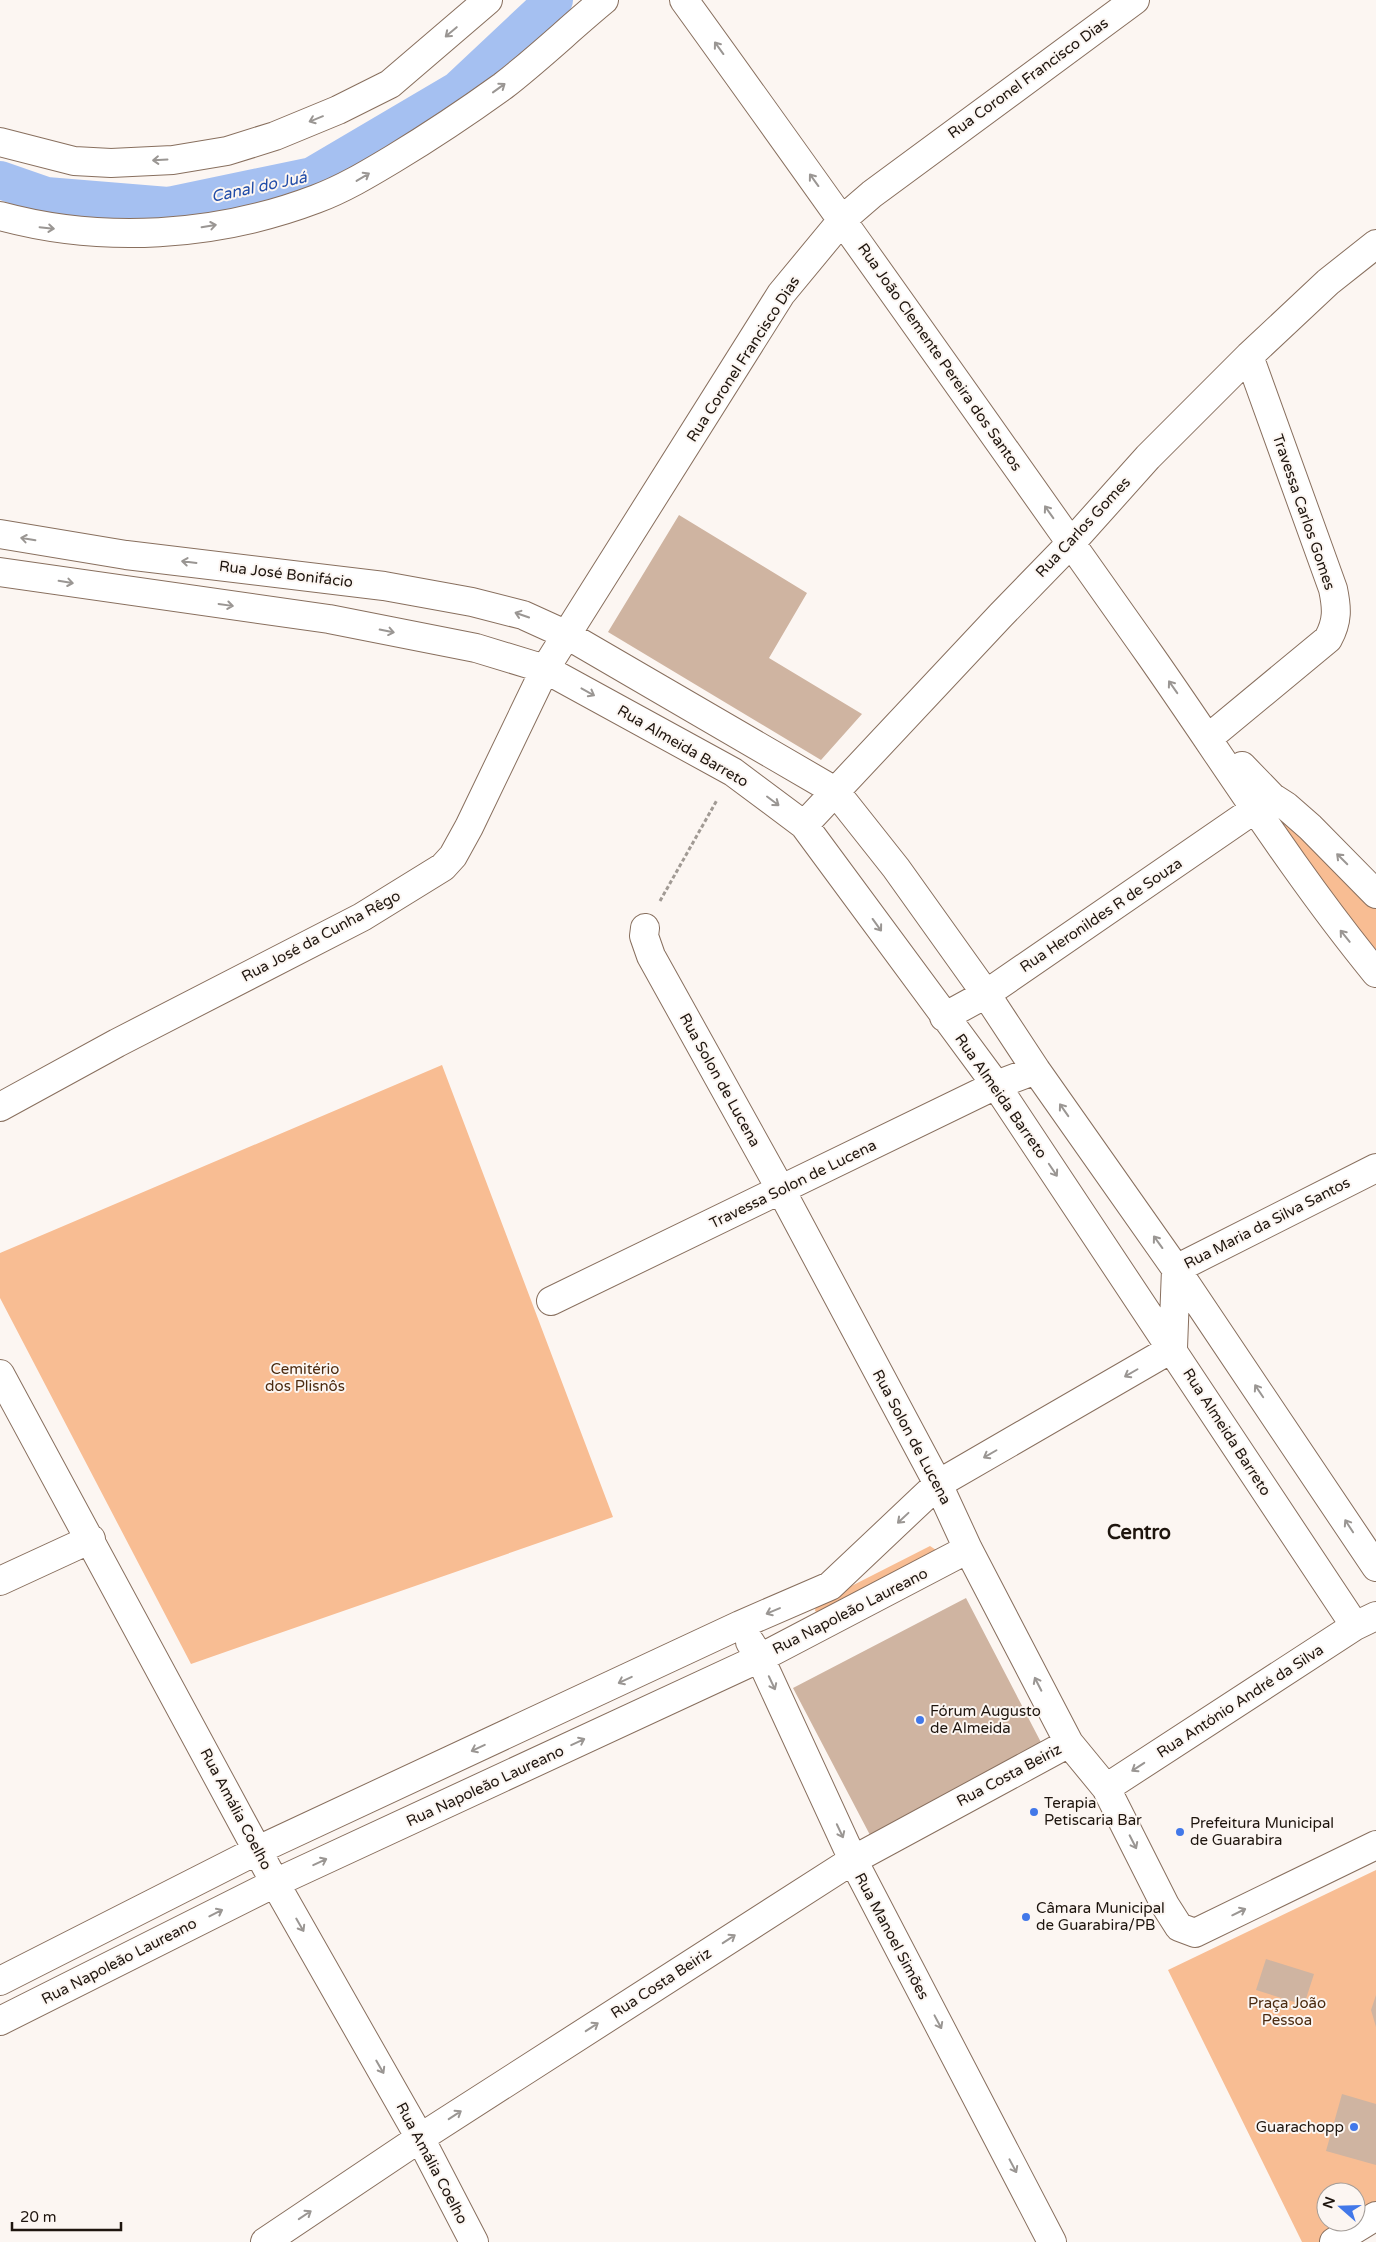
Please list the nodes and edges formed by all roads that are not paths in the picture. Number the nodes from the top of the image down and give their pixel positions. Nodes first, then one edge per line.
1 (488, 0) edge
2 (604, 0) edge
3 (684, 0) edge
4 (1135, 0) edge
5 (0, 142) edge
6 (0, 216) edge
7 (843, 219) junction
8 (1376, 244) edge
9 (1249, 356) junction
10 (0, 534) edge
11 (1071, 543) junction
12 (126, 555) junction
13 (0, 572) edge
14 (121, 591) junction
15 (567, 634) junction
16 (545, 669) junction
17 (1203, 725) junction
18 (835, 791) junction
19 (1255, 809) junction
20 (804, 825) junction
21 (1376, 894) edge
22 (645, 928) road end
23 (1376, 973) edge
24 (986, 994) junction
25 (944, 1017) junction
26 (1036, 1070) junction
27 (996, 1085) junction
28 (0, 1107) edge
29 (1376, 1168) edge
30 (781, 1190) junction
31 (1176, 1269) junction
32 (551, 1301) dead end
33 (1173, 1348) junction
34 (0, 1374) edge
35 (938, 1484) junction
36 (91, 1539) junction
37 (968, 1549) junction
38 (1376, 1567) edge
39 (0, 1581) edge
40 (1371, 1619) edge
41 (740, 1625) junction
42 (760, 1658) junction
43 (1069, 1743) junction
44 (1106, 1788) junction
45 (1376, 1845) edge
46 (258, 1850) junction
47 (853, 1860) junction
48 (276, 1883) junction
49 (0, 1981) edge
50 (0, 2021) edge
51 (420, 2138) junction
52 (1376, 2216) edge
53 (265, 2242) edge
54 (474, 2242) edge
55 (1052, 2242) edge
56 (1334, 2242) edge

1 -> 5 street
6 -> 2 street
7 -> 3 street, Rua João Clemente Pereira dos Santos
4 - 7 street, Rua Coronel Francisco Dias
11 -> 7 street, Rua João Clemente Pereira dos Santos
7 - 15 street, Rua Coronel Francisco Dias
8 - 9 street, Rua Carlos Gomes
9 - 11 street, Rua Carlos Gomes
9 - 17 street, Travessa Carlos Gomes
12 -> 10 street, Rua José Bonifácio
17 -> 11 street, Rua João Clemente Pereira dos Santos
11 - 18 street, Rua Carlos Gomes
12 - 14 street
15 -> 12 street, Rua José Bonifácio
13 -> 14 street
14 -> 16 street
15 - 16 street, Rua Coronel Francisco Dias
15 - 18 street
16 -> 20 street, Rua Almeida Barreto
16 - 28 street, Rua José da Cunha Rêgo
17 - 19 street, Rua João Clemente Pereira dos Santos
21 -> 17 street, Rua João Clemente Pereira dos Santos
18 - 20 street, Rua Carlos Gomes
18 - 24 street
23 -> 19 street, Rua João Clemente Pereira dos Santos
19 - 24 street, Rua Heronildes R de Souza
20 -> 25 street, Rua Almeida Barreto
22 - 30 street, Rua Solon de Lucena
24 - 25 street, Rua Heronildes R de Souza
24 - 26 street
25 - 27 street, Rua Almeida Barreto
26 - 27 street, Travessa Solon de Lucena
31 -> 26 street
27 - 30 street, Travessa Solon de Lucena
27 -> 33 street, Rua Almeida Barreto
29 - 31 street, Rua Maria da Silva Santos
30 - 32 street, Travessa Solon de Lucena
30 - 35 street, Rua Solon de Lucena
31 - 33 street, Rua Maria da Silva Santos
38 -> 31 street
33 -> 35 street, Rua Napoleão Laureano
33 - 40 street, Rua Almeida Barreto
34 - 36 street, Rua Amália Coelho
35 - 37 street, Rua Solon de Lucena
35 -> 41 street, Rua Napoleão Laureano
36 - 39 street
36 - 46 street, Rua Amália Coelho
37 - 42 street, Rua Napoleão Laureano
43 -> 37 street, Rua Solon de Lucena
40 -> 44 street, Rua António André da Silva
41 - 42 street, Rua Manoel Simões
41 -> 46 street, Rua Napoleão Laureano
42 -> 47 street, Rua Manoel Simões
48 -> 42 street, Rua Napoleão Laureano
43 - 44 street, Rua Solon de Lucena
43 - 47 street, Rua Costa Beiriz
44 -> 45 street, Rua Solon de Lucena
46 - 48 street, Rua Amália Coelho
46 - 49 street, Rua Napoleão Laureano
51 -> 47 street, Rua Costa Beiriz
47 -> 55 street, Rua Manoel Simões
50 -> 48 street, Rua Napoleão Laureano
48 -> 51 street, Rua Amália Coelho
53 -> 51 street, Rua Costa Beiriz
51 - 54 street, Rua Amália Coelho
52 - 56 street

